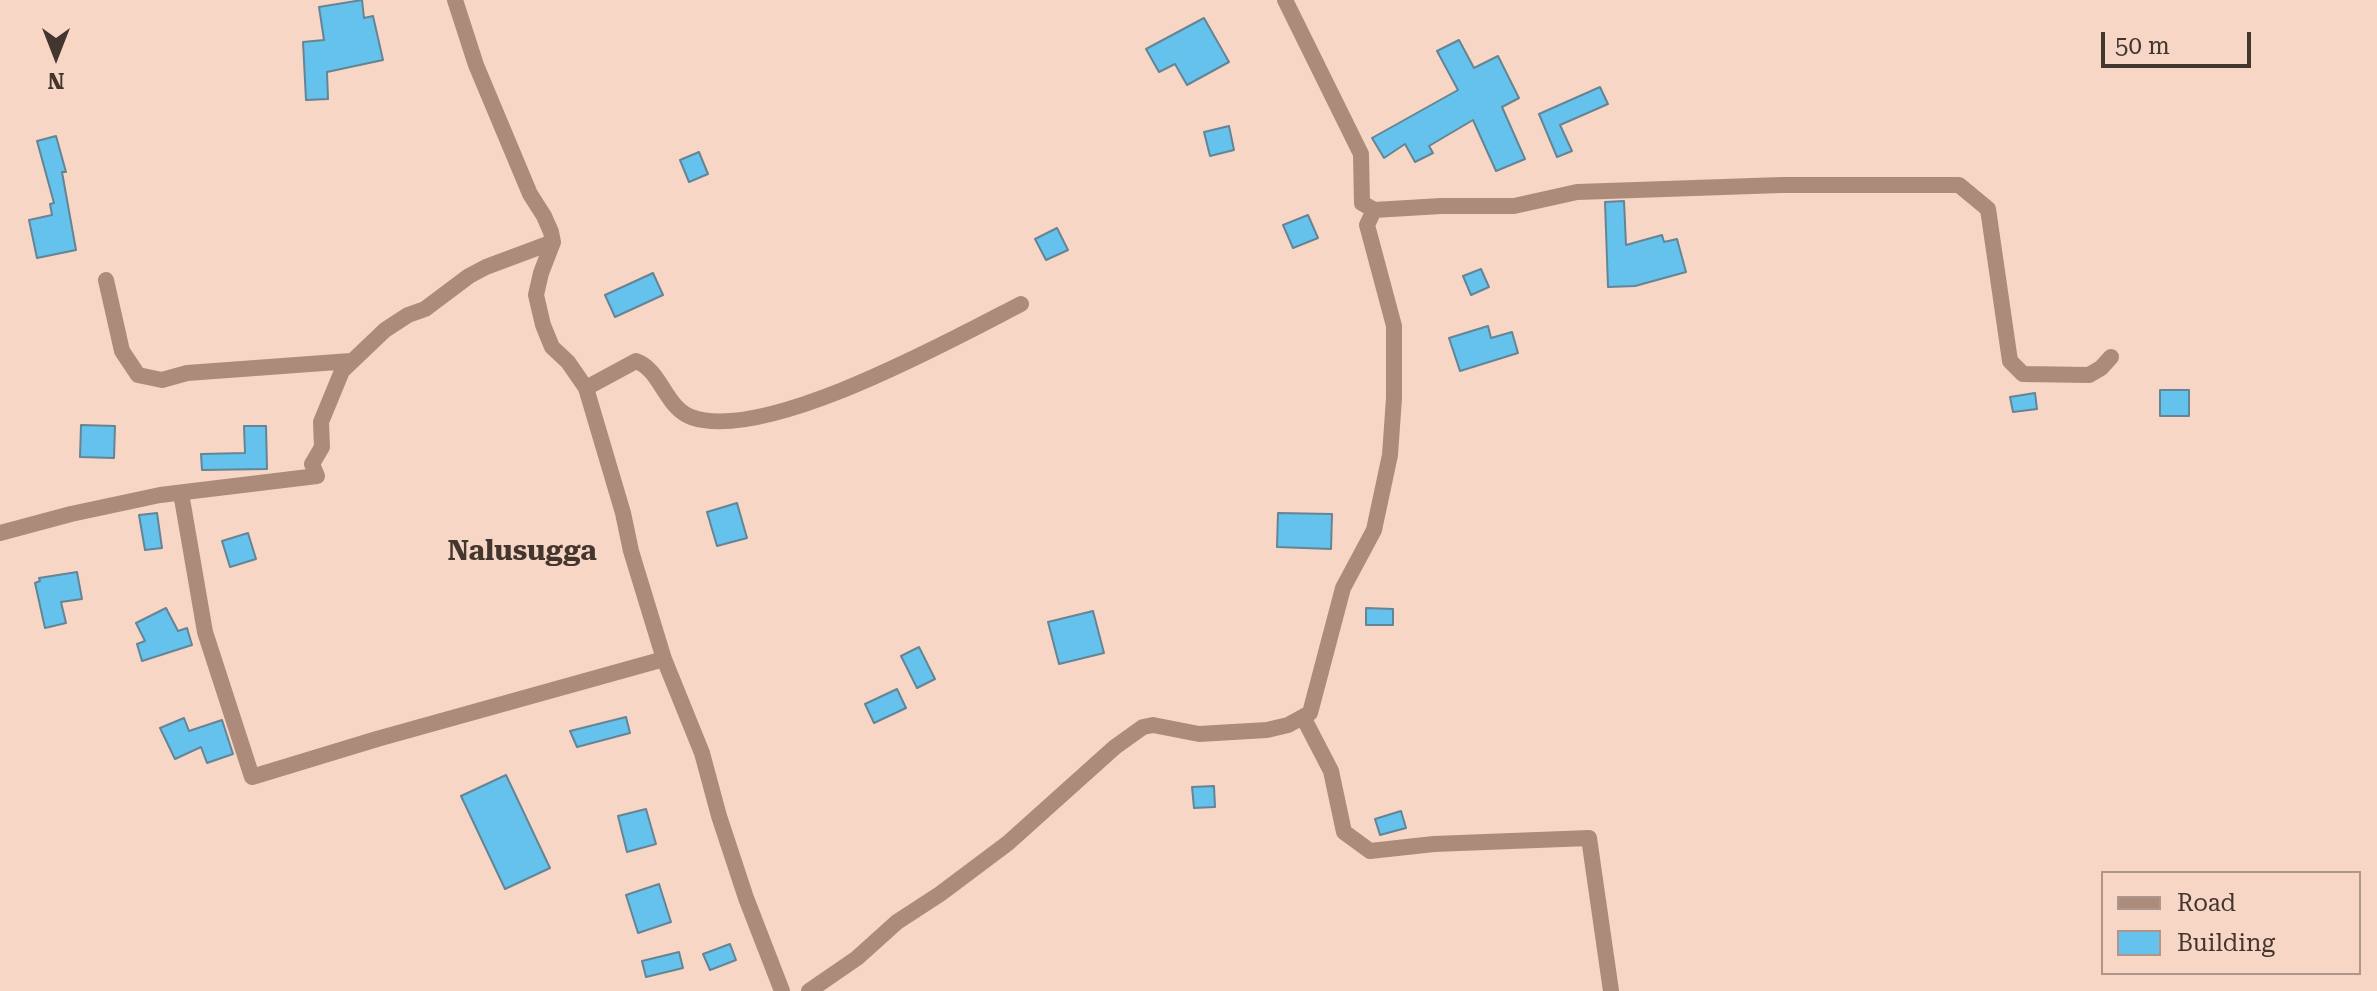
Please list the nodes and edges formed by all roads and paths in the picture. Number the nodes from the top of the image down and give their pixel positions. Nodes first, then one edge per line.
1 (455, 0) edge
2 (1285, 0) edge
3 (1374, 210) junction
4 (553, 242) junction
5 (106, 280) dead end
6 (1021, 304) dead end
7 (2111, 357) dead end
8 (351, 361) junction
9 (586, 388) junction
10 (181, 493) junction
11 (0, 533) edge
12 (664, 659) junction
13 (1303, 717) junction
14 (782, 991) edge
15 (809, 991) edge
16 (1611, 991) edge

1 - 4 street
2 - 3 street
3 - 7 street
3 - 13 street
4 - 8 street
4 - 9 street
5 - 8 street
6 - 9 street
8 - 10 street
9 - 12 street
10 - 11 street
10 - 12 street
12 - 14 street
13 - 15 street
13 - 16 street

